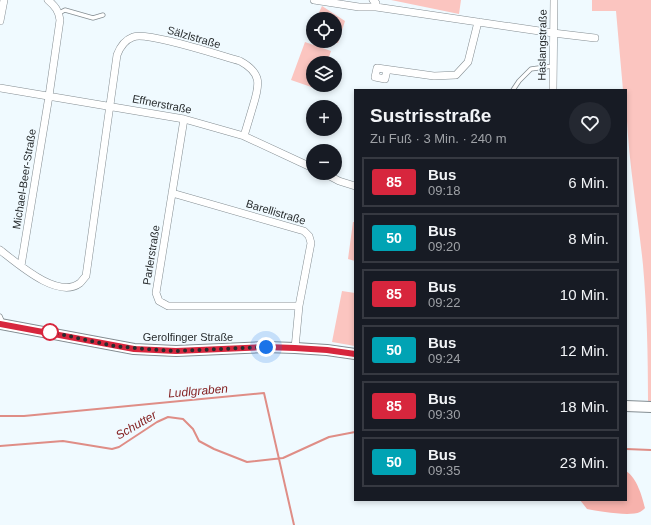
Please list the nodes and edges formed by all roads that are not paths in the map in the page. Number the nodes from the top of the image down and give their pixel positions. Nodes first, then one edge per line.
1 (4, 0) edge
2 (48, 0) edge
3 (314, 0) edge
4 (373, 0) edge
5 (554, 0) edge
6 (323, 1) edge
7 (366, 4) edge
8 (376, 7) junction
9 (59, 14) junction
10 (103, 15) dead end
11 (0, 21) edge
12 (478, 22) junction
13 (553, 33) junction
14 (595, 38) dead end
15 (553, 66) junction
16 (387, 70) dead end
17 (0, 88) edge
18 (514, 89) edge
19 (553, 89) edge
20 (49, 96) junction
21 (111, 106) junction
22 (184, 119) junction
23 (244, 136) junction
24 (306, 165) edge
25 (337, 180) edge
26 (354, 186) edge
27 (172, 193) junction
28 (0, 250) edge
29 (21, 266) junction
30 (299, 306) junction
31 (1, 322) edge
32 (295, 348) junction
33 (354, 354) edge
34 (627, 406) edge
35 (651, 407) edge

1 - 11 street
2 - 9 street
3 - 6 street
4 - 8 street
5 - 13 street, Haslangstraße
6 - 7 street
7 - 8 street
8 - 12 street
9 - 10 lane
9 - 20 street, Michael-Beer-Straße
12 - 13 street
12 - 16 street
13 - 14 street
13 - 15 street, Haslangstraße
15 - 18 lane
15 - 19 street, Haslangstraße
17 - 20 street, Effnerstraße
20 - 21 street, Effnerstraße
20 - 29 street, Michael-Beer-Straße
21 - 22 street, Effnerstraße
21 - 23 street, Sälzlstraße
21 - 29 street, Sälzlstraße
22 - 23 street, Effnerstraße
22 - 27 street, Parlerstraße
23 - 24 street, Effnerstraße
25 - 26 street
27 - 30 street, Barellistraße
27 - 30 street, Parlerstraße
28 - 29 street, Sälzlstraße
30 - 32 street, Barellistraße
31 - 32 street, Gerolfinger Straße
32 - 33 street, Gerolfinger Straße
34 - 35 street

